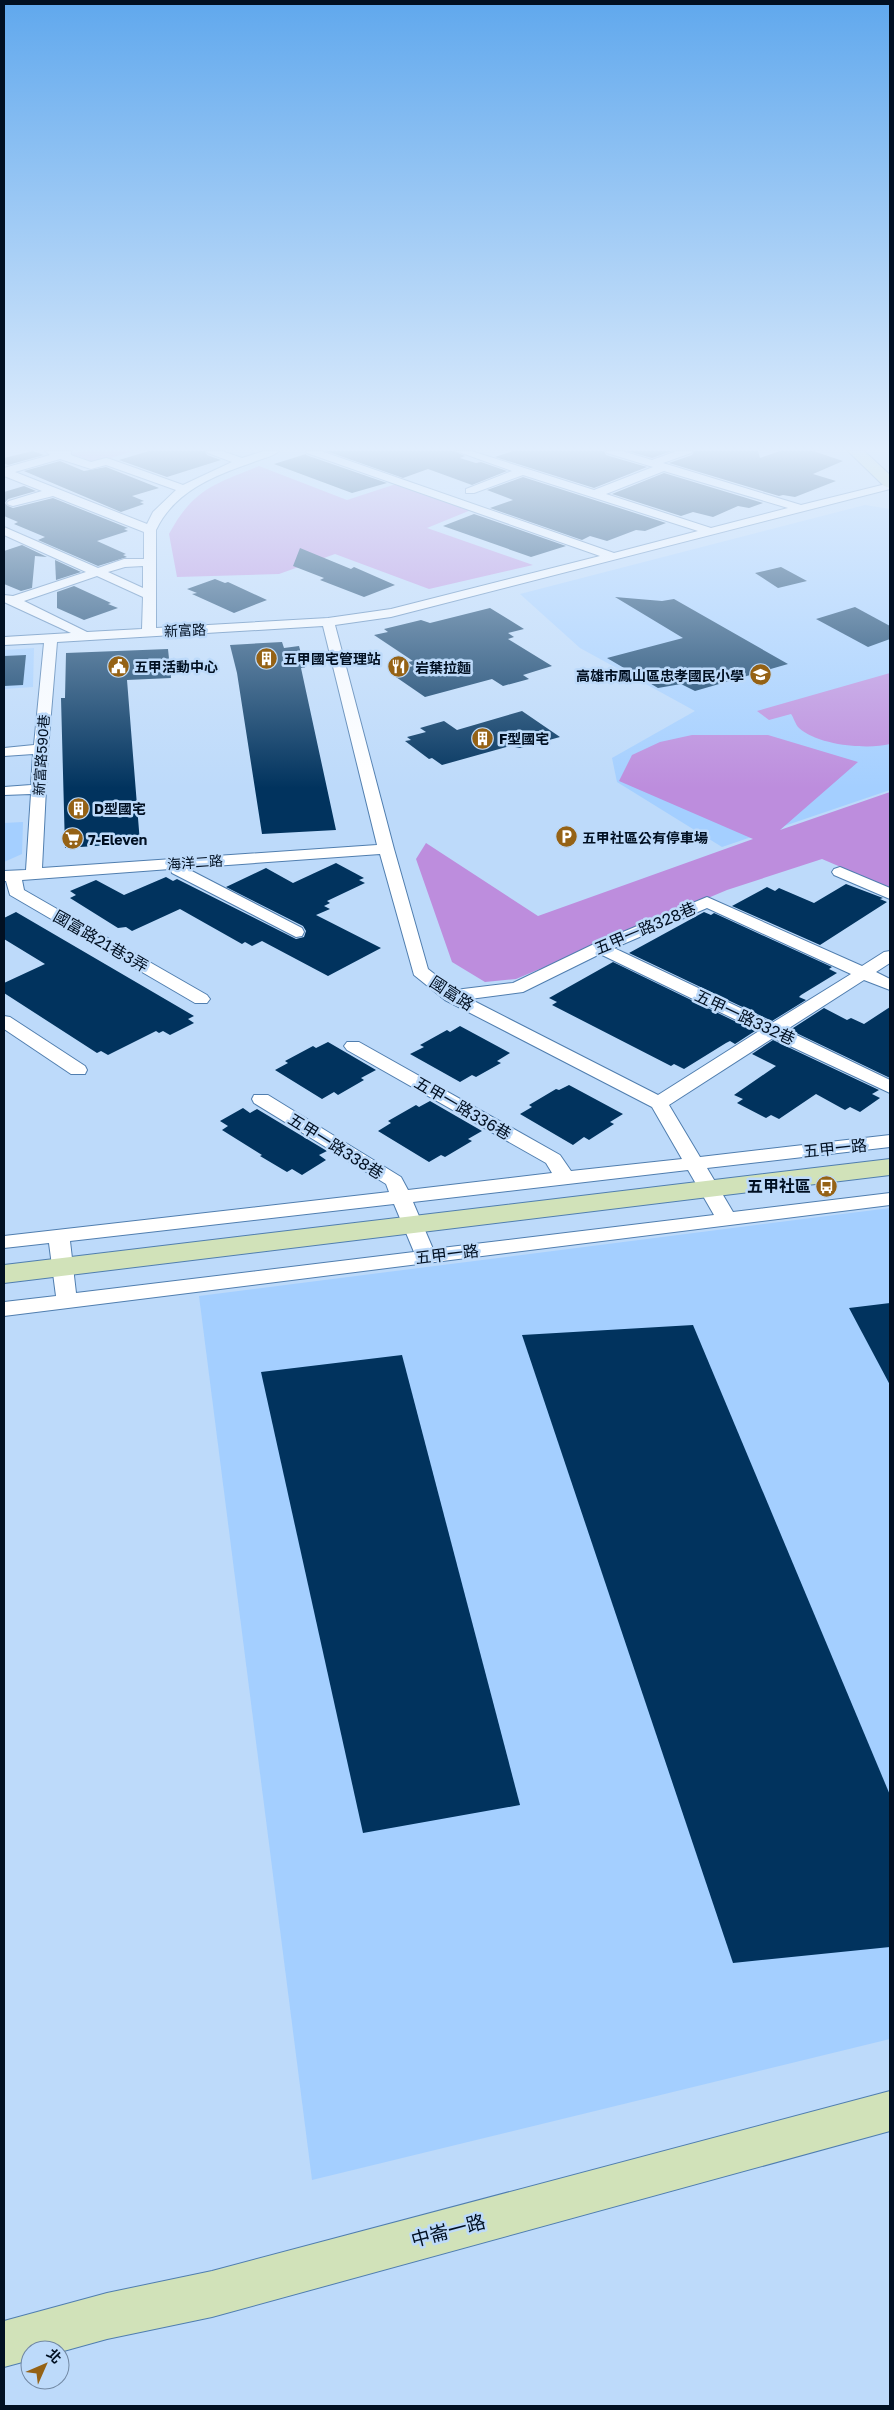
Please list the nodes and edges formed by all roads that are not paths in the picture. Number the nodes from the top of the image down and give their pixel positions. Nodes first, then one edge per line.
1 (78, 563) edge
2 (131, 563) edge
3 (150, 563) edge
4 (588, 563) edge
5 (97, 572) junction
6 (149, 596) junction
7 (8, 599) edge
8 (328, 622) junction
9 (149, 632) junction
10 (86, 636) junction
11 (51, 637) junction
12 (4, 641) edge
13 (40, 750) junction
14 (4, 752) edge
15 (38, 789) junction
16 (4, 791) edge
17 (386, 849) junction
18 (179, 863) junction
19 (840, 872) dead end
20 (34, 874) junction
21 (8, 876) edge
22 (890, 894) edge
23 (296, 932) dead end
24 (600, 948) junction
25 (890, 956) edge
26 (864, 973) junction
27 (890, 985) edge
28 (451, 996) junction
29 (201, 999) dead end
30 (4, 1021) edge
31 (775, 1030) junction
32 (353, 1046) dead end
33 (78, 1070) dead end
34 (890, 1087) edge
35 (261, 1099) dead end
36 (659, 1103) junction
37 (890, 1142) edge
38 (695, 1164) junction
39 (890, 1167) edge
40 (565, 1178) junction
41 (711, 1188) junction
42 (400, 1197) junction
43 (890, 1199) edge
44 (727, 1219) junction
45 (412, 1225) junction
46 (59, 1235) junction
47 (4, 1242) edge
48 (426, 1256) junction
49 (61, 1267) junction
50 (4, 1274) edge
51 (67, 1301) junction
52 (4, 1309) edge
53 (890, 2111) edge
54 (4, 2344) edge

1 - 5 street
2 - 5 street
3 - 6 street
4 - 8 street, 新富路
5 - 6 street
5 - 7 street
6 - 9 street
7 - 10 street
8 - 9 street, 新富路
8 - 17 street, 國富路
9 - 10 street, 新富路
10 - 11 street, 新富路
11 - 12 street, 新富路
11 - 13 street, 新富路590巷
13 - 14 street
13 - 15 street, 新富路590巷
15 - 16 street
15 - 20 street, 新富路590巷
17 - 18 street, 海洋二路
17 - 28 street, 國富路
18 - 20 street, 海洋二路
18 - 23 street
19 - 22 street
20 - 21 street, 海洋二路
21 - 29 street, 國富路21巷3弄
24 - 26 street, 五甲一路328巷
24 - 28 street, 五甲一路328巷
24 - 31 street, 五甲一路332巷
25 - 26 street
26 - 27 street, 五甲一路328巷
26 - 31 street
28 - 36 street, 國富路
30 - 33 street
31 - 34 street, 五甲一路332巷
31 - 36 street
32 - 40 street, 五甲一路336巷
35 - 42 street, 五甲一路338巷
36 - 38 street
37 - 38 street, 五甲一路
38 - 40 street, 五甲一路
38 - 41 street
39 - 41 main road, 五甲一路
40 - 42 street, 五甲一路
41 - 44 street
41 - 45 main road, 五甲一路
42 - 45 street, 五甲一路338巷
42 - 46 street, 五甲一路
43 - 44 street, 五甲一路
44 - 48 street, 五甲一路
45 - 48 street, 五甲一路338巷
45 - 49 main road, 五甲一路
46 - 47 street, 五甲一路
46 - 49 street
48 - 51 street, 五甲一路
49 - 50 main road, 五甲一路
49 - 51 street
51 - 52 street, 五甲一路
53 - 54 main road, 中崙一路

